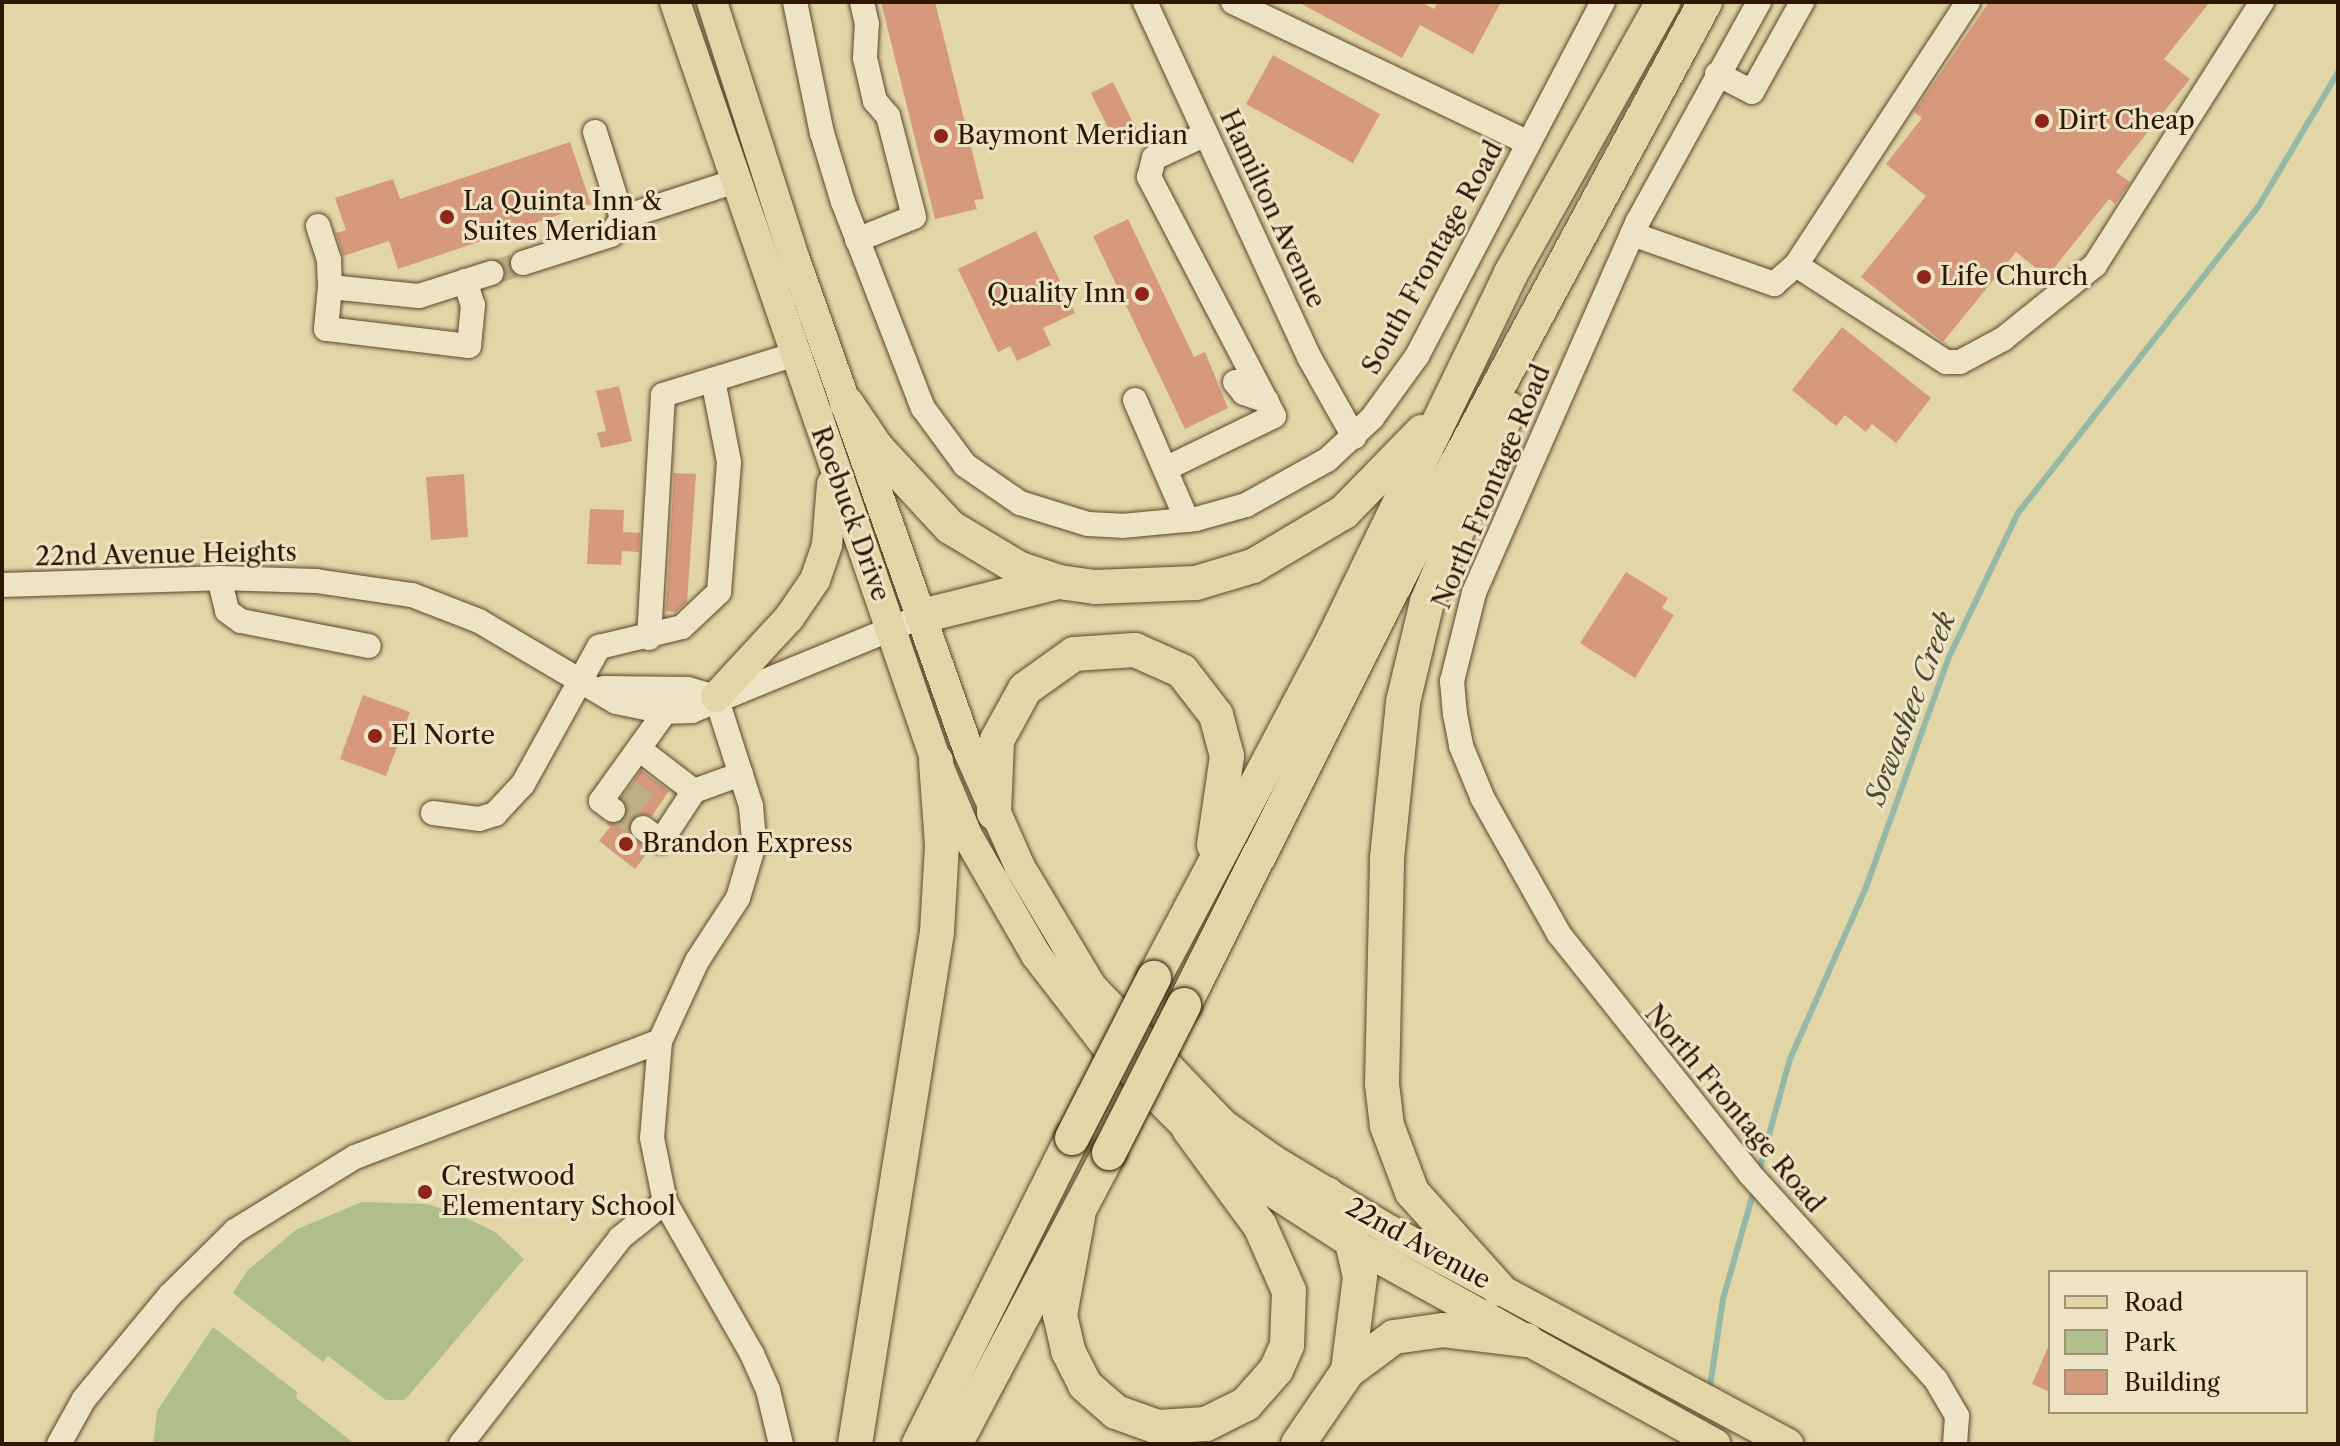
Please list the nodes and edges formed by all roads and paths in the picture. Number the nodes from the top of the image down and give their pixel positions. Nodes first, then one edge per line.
1 (675, 2) edge
2 (712, 2) edge
3 (795, 2) edge
4 (862, 2) edge
5 (1145, 2) edge
6 (1233, 2) edge
7 (1603, 2) edge
8 (1663, 2) edge
9 (1705, 2) edge
10 (1759, 2) edge
11 (1802, 2) edge
12 (1968, 2) edge
13 (2262, 2) edge
14 (1717, 74) junction
15 (595, 132) dead end
16 (1206, 134) junction
17 (1528, 143) junction
18 (733, 182) junction
19 (622, 218) junction
20 (318, 226) dead end
21 (1632, 234) junction
22 (857, 240) junction
23 (1569, 252) junction
24 (523, 263) tunnel mouth
25 (1796, 265) junction
26 (491, 273) tunnel mouth
27 (465, 281) junction
28 (330, 287) junction
29 (1231, 336) junction
30 (793, 355) junction
31 (713, 380) junction
32 (1135, 400) dead end
33 (847, 404) junction
34 (1271, 408) junction
35 (1440, 411) junction
36 (1354, 437) junction
37 (832, 466) junction
38 (1165, 469) junction
39 (1187, 520) junction
40 (219, 578) junction
41 (1059, 582) junction
42 (2, 585) edge
43 (922, 616) junction
44 (891, 629) junction
45 (649, 638) junction
46 (369, 646) dead end
47 (588, 684) junction
48 (716, 697) junction
49 (665, 712) junction
50 (639, 749) junction
51 (936, 761) junction
52 (741, 774) junction
53 (694, 791) junction
54 (618, 794) dead end
55 (433, 813) dead end
56 (994, 813) junction
57 (657, 821) dead end
58 (1206, 882) junction
59 (1081, 995) junction
60 (660, 1041) junction
61 (1189, 1129) junction
62 (1327, 1194) junction
63 (665, 1202) junction
64 (1078, 1217) junction
65 (1353, 1244) junction
66 (1499, 1289) junction
67 (1526, 1340) junction
68 (1348, 1371) junction
69 (59, 1444) edge
70 (461, 1444) edge
71 (781, 1444) edge
72 (855, 1444) edge
73 (919, 1444) edge
74 (955, 1444) edge
75 (1298, 1444) edge
76 (1715, 1444) edge
77 (1788, 1444) edge
78 (1955, 1444) edge

1 - 18 main road, Roebuck Drive
2 - 33 main road, Roebuck Drive
3 - 22 street, South Frontage Road
4 - 22 street
5 - 16 street, Hamilton Avenue
6 - 17 street
7 - 17 street, South Frontage Road
8 - 35 highway
9 - 23 highway
10 - 14 street, North Frontage Road
11 - 14 street
12 - 25 street
13 - 25 street
14 - 21 street, North Frontage Road
15 - 19 street
16 - 29 street
16 - 36 street, Hamilton Avenue
17 - 36 street, South Frontage Road
18 - 19 street
18 - 30 main road, Roebuck Drive
19 - 24 street
20 - 28 street
21 - 25 street
21 - 78 street, North Frontage Road
22 - 39 street, South Frontage Road
23 - 64 highway, bridge
23 - 66 highway
26 - 27 street
27 - 28 street
27 - 28 street
29 - 34 street
29 - 34 street
30 - 31 street
30 - 37 main road, Roebuck Drive
31 - 45 street
31 - 45 street
32 - 38 street
33 - 41 highway
33 - 43 main road, Roebuck Drive
34 - 38 street
35 - 41 highway
35 - 58 highway
36 - 39 street, South Frontage Road
37 - 44 main road, Roebuck Drive
37 - 48 main road
38 - 39 street
40 - 42 street, 22nd Avenue Heights
40 - 46 street
40 - 47 street, 22nd Avenue Heights
41 - 43 highway
43 - 44 street, 22nd Avenue Heights
43 - 56 main road, Roebuck Drive
44 - 48 street, 22nd Avenue Heights
44 - 51 main road, Roebuck Drive
45 - 47 street
47 - 48 street
47 - 49 street, 22nd Avenue Heights
47 - 55 street
48 - 49 street, 22nd Avenue Heights
48 - 52 street
49 - 50 street
50 - 53 street
50 - 54 street
51 - 59 main road, Roebuck Drive
51 - 72 highway
52 - 53 street
52 - 60 street
53 - 57 street
56 - 58 highway
56 - 59 main road, Roebuck Drive
58 - 73 highway, bridge
59 - 61 main road, 22nd Avenue
59 - 62 main road, 22nd Avenue
60 - 63 street
60 - 69 street
61 - 64 highway
61 - 65 main road, 22nd Avenue
62 - 65 highway
62 - 66 main road, 22nd Avenue
63 - 70 street
63 - 71 street
64 - 74 highway
65 - 67 main road, 22nd Avenue
65 - 68 highway
66 - 77 main road, 22nd Avenue
67 - 68 highway
67 - 76 main road, 22nd Avenue
68 - 75 highway

